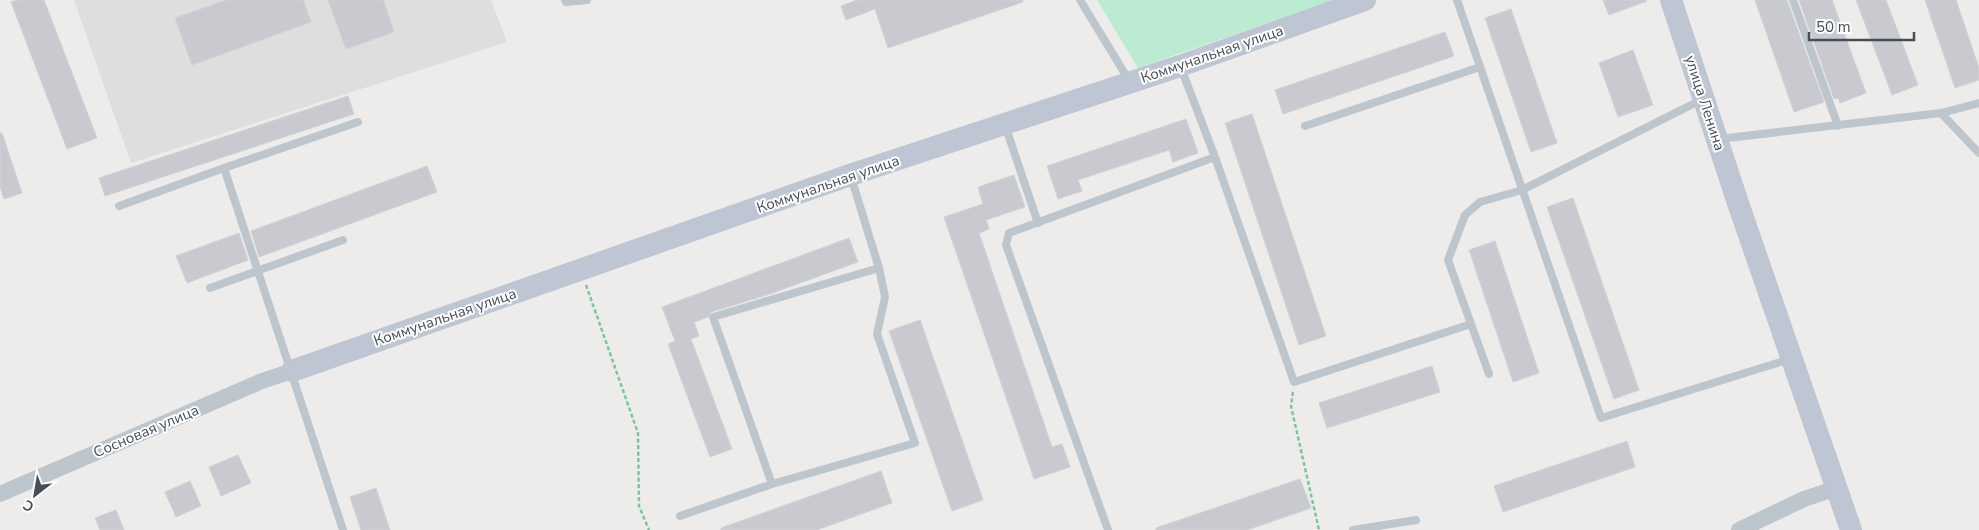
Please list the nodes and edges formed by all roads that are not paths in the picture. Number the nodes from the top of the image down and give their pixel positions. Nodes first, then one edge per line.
1 (565, 0) edge
2 (588, 0) edge
3 (1080, 0) edge
4 (1365, 0) edge
5 (1457, 0) edge
6 (1671, 0) edge
7 (1793, 0) edge
8 (1180, 66) junction
9 (1480, 67) junction
10 (1130, 82) junction
11 (1703, 99) junction
12 (1979, 103) edge
13 (1941, 113) junction
14 (358, 122) dead end
15 (1005, 124) junction
16 (1305, 126) dead end
17 (1838, 126) junction
18 (1717, 140) junction
19 (1979, 153) edge
20 (1215, 157) junction
21 (224, 168) junction
22 (850, 175) junction
23 (1522, 190) junction
24 (119, 206) dead end
25 (1038, 222) junction
26 (343, 240) dead end
27 (879, 268) junction
28 (258, 270) junction
29 (210, 288) dead end
30 (1471, 324) junction
31 (1793, 358) junction
32 (292, 371) junction
33 (1490, 374) dead end
34 (772, 484) junction
35 (1837, 488) junction
36 (0, 494) edge
37 (680, 516) dead end
38 (1416, 520) dead end
39 (343, 530) edge
40 (1108, 530) edge
41 (1353, 530) edge
42 (1739, 530) edge
43 (1852, 530) edge

1 - 2 lane
3 - 10 lane
4 - 8 street, Коммунальная улица
5 - 9 lane
6 - 11 street, улица Ленина
7 - 17 lane
8 - 10 street, Коммунальная улица
8 - 20 lane
9 - 16 lane
9 - 23 lane
10 - 15 street, Коммунальная улица
11 - 18 street, улица Ленина
11 - 23 lane
12 - 13 lane
13 - 17 lane
13 - 19 lane
14 - 21 lane
15 - 22 street, Коммунальная улица
15 - 25 lane
17 - 18 lane
18 - 31 street, улица Ленина
20 - 25 lane
20 - 30 lane
21 - 24 lane
21 - 28 lane
22 - 27 lane
22 - 32 street, Коммунальная улица
23 - 30 lane
23 - 31 lane
25 - 40 lane
26 - 28 lane
27 - 34 lane
27 - 34 lane
28 - 29 lane
28 - 32 lane
30 - 33 lane
31 - 35 street, улица Ленина
32 - 36 street, Сосновая улица
32 - 39 lane
34 - 37 lane
35 - 42 street
35 - 43 street, улица Ленина
38 - 41 lane

